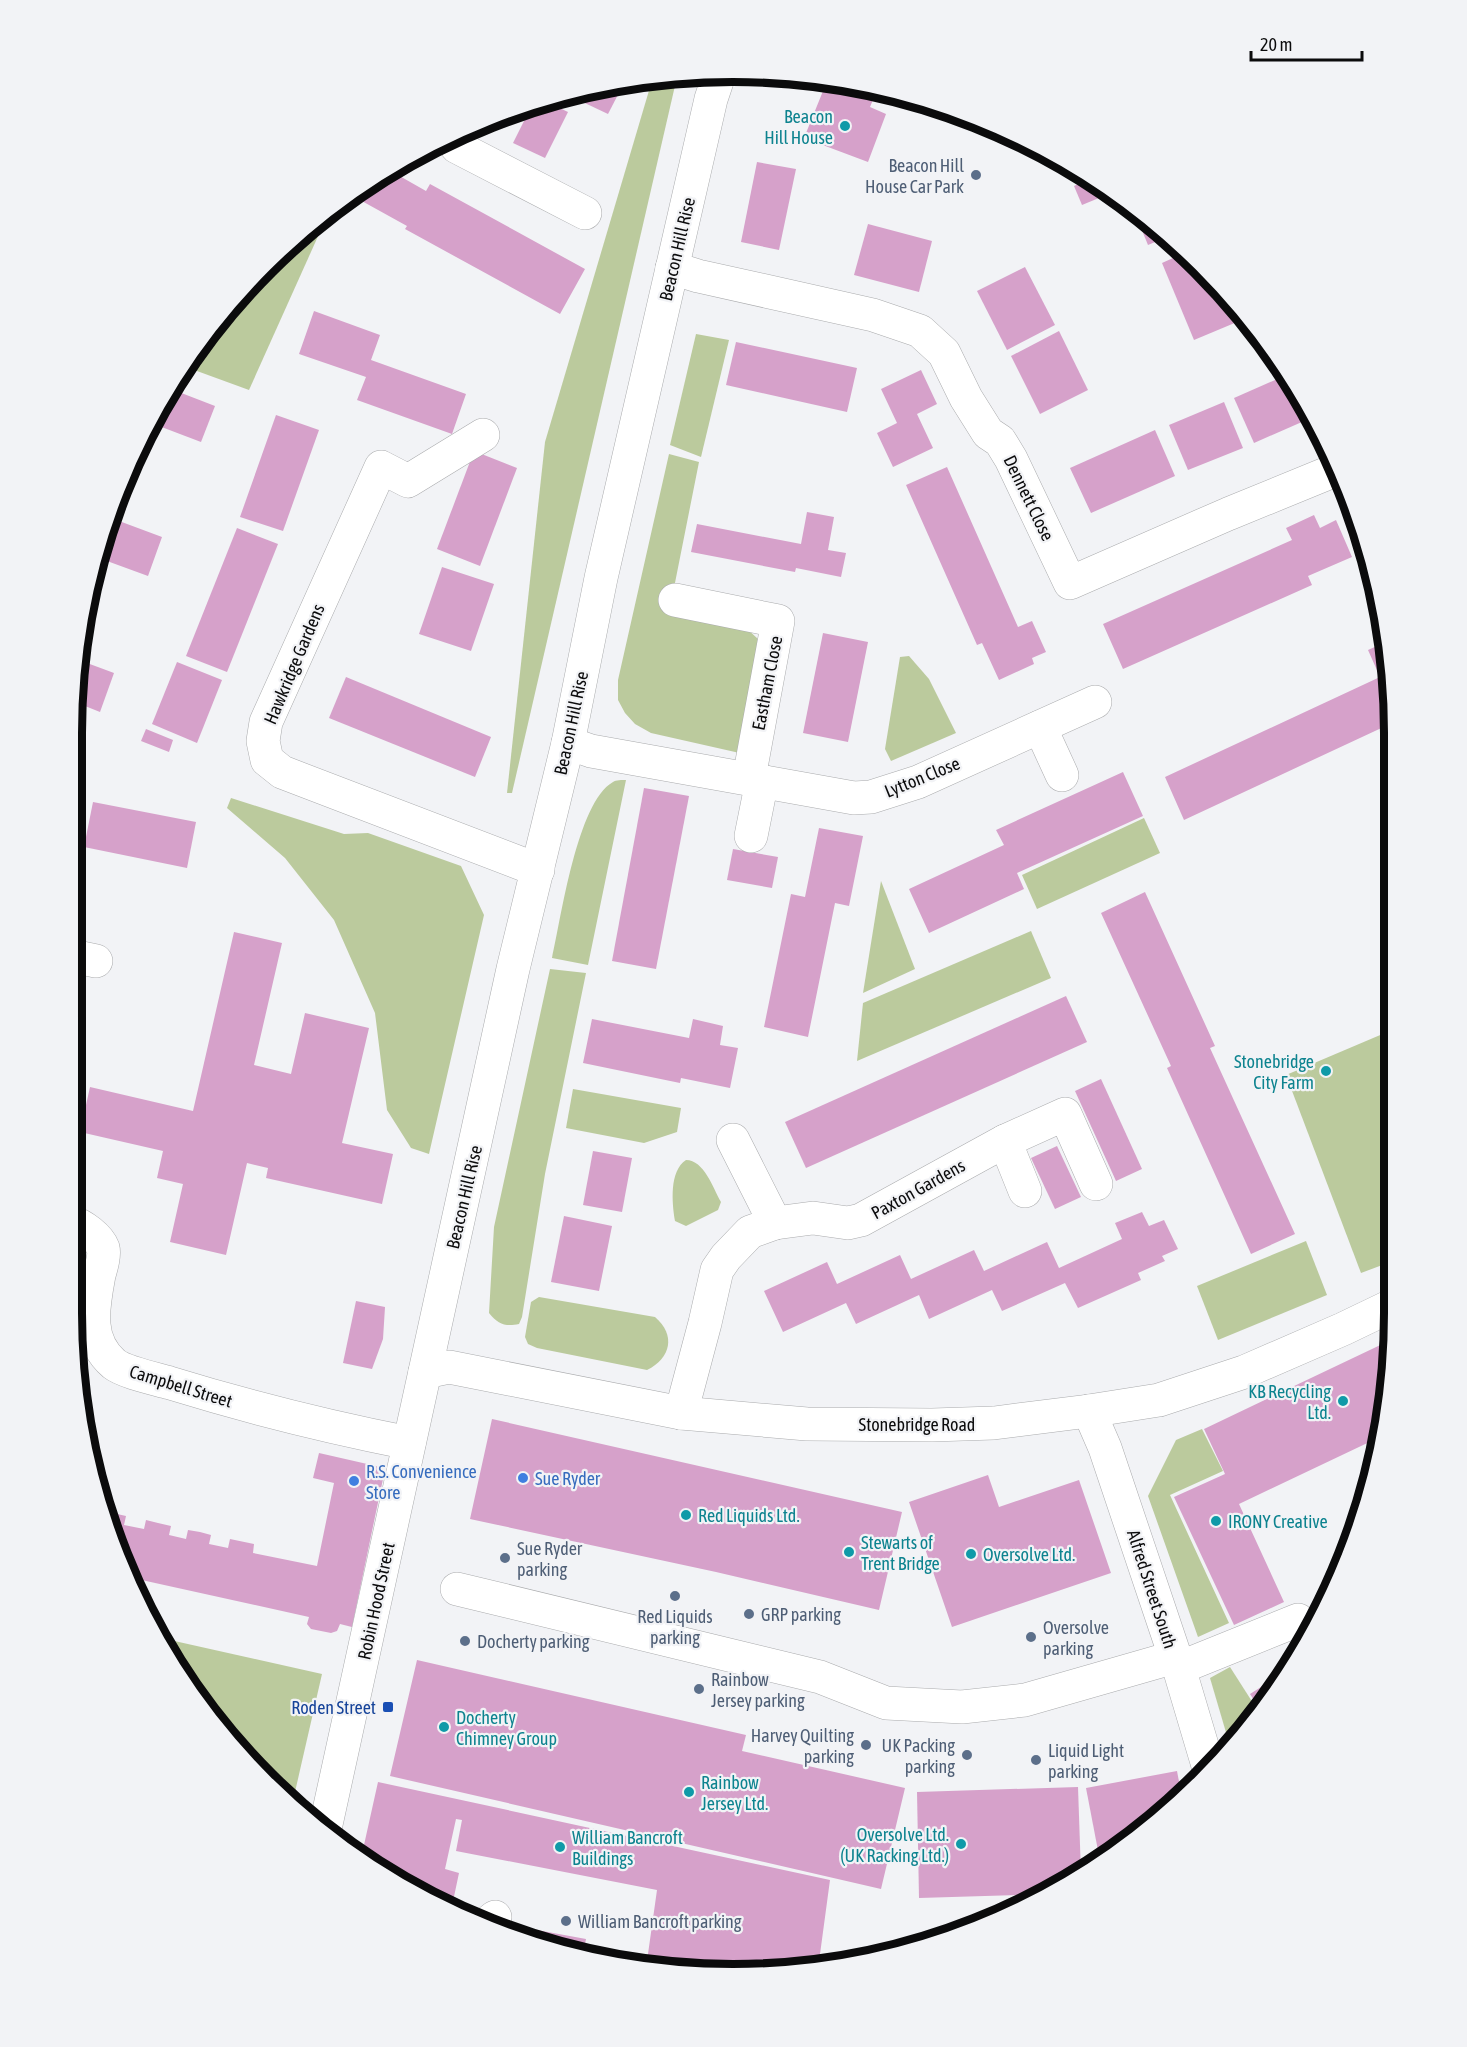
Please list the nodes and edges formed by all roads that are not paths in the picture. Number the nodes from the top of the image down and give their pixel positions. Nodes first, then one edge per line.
1 (717, 83) edge
2 (456, 145) edge
3 (585, 213) dead end
4 (672, 268) junction
5 (483, 435) dead end
6 (1330, 472) edge
7 (675, 600) dead end
8 (1095, 702) dead end
9 (1040, 727) junction
10 (568, 743) junction
11 (1062, 775) dead end
12 (756, 780) junction
13 (751, 836) dead end
14 (538, 870) junction
15 (733, 1140) dead end
16 (1005, 1141) junction
17 (1096, 1184) dead end
18 (1025, 1191) dead end
19 (775, 1223) junction
20 (82, 1228) edge
21 (1384, 1309) edge
22 (425, 1372) junction
23 (1089, 1411) junction
24 (681, 1413) junction
25 (409, 1443) junction
26 (457, 1589) dead end
27 (1298, 1620) dead end
28 (1177, 1662) junction
29 (1206, 1761) edge
30 (327, 1822) edge

1 - 4 street, Beacon Hill Rise
2 - 3 street
4 - 6 street, Dennett Close
4 - 10 street, Beacon Hill Rise
5 - 14 street, Hawkridge Gardens
7 - 12 street, Eastham Close
8 - 9 street, Lytton Close
9 - 11 street
9 - 12 street, Lytton Close
10 - 12 street, Lytton Close
10 - 14 street, Beacon Hill Rise
12 - 13 street
14 - 22 street, Beacon Hill Rise
15 - 19 street
16 - 17 street, Paxton Gardens
16 - 18 street
16 - 19 street, Paxton Gardens
19 - 24 street, Paxton Gardens
20 - 25 street, Campbell Street
21 - 23 street, Stonebridge Road
22 - 24 street, Stonebridge Road
22 - 25 street, Robin Hood Street
23 - 24 street, Stonebridge Road
23 - 28 street, Alfred Street South
25 - 30 street, Robin Hood Street
26 - 28 street
27 - 28 street
28 - 29 street, Alfred Street South

